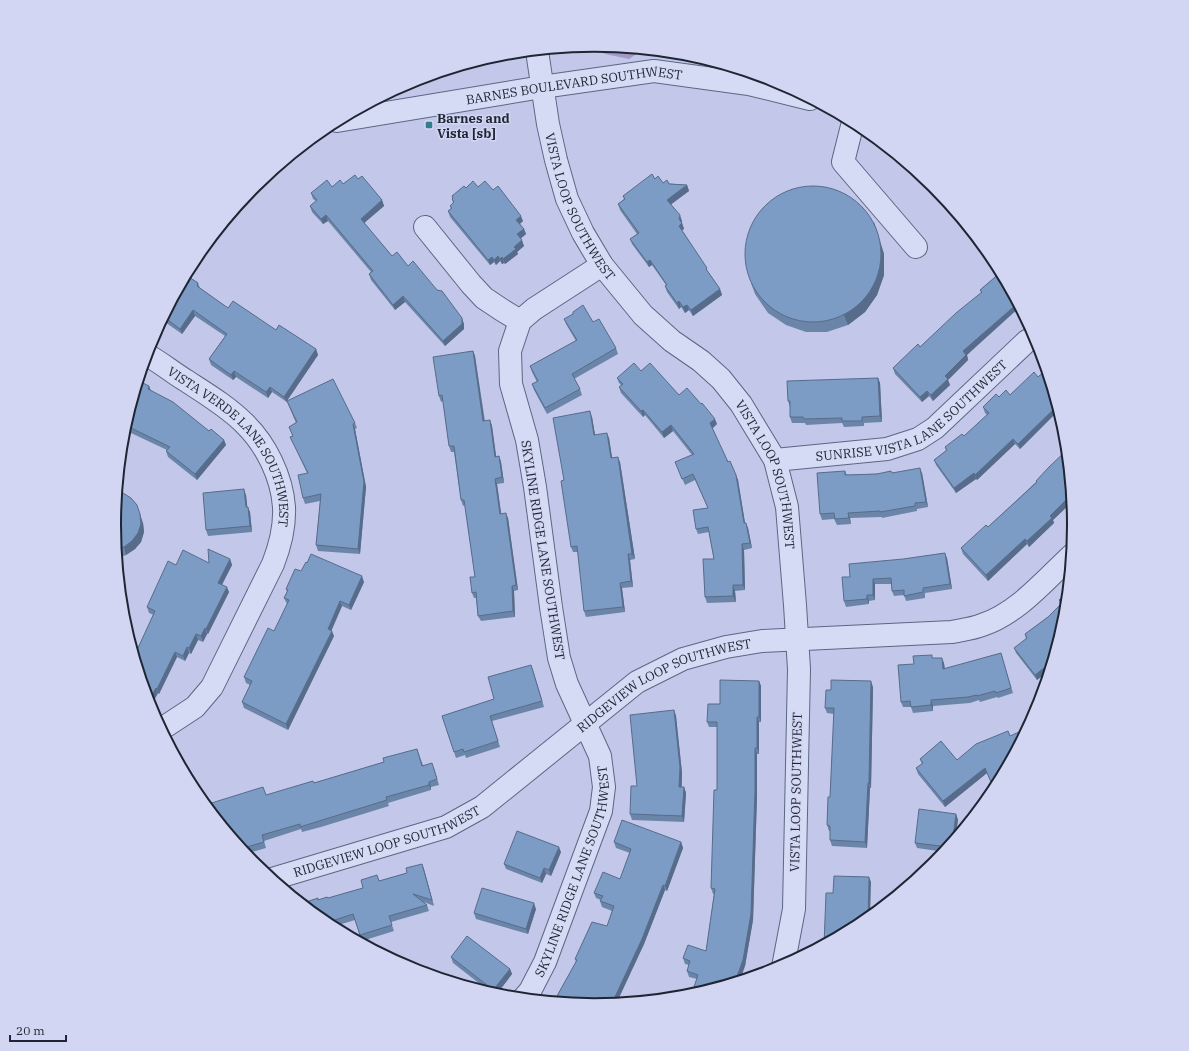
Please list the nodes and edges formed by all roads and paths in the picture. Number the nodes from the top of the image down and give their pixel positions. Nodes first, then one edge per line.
1 (538, 56) edge
2 (542, 87) junction
3 (788, 94) edge
4 (353, 118) edge
5 (852, 128) edge
6 (425, 227) dead end
7 (916, 246) dead end
8 (602, 265) junction
9 (520, 321) junction
10 (1030, 339) edge
11 (152, 358) edge
12 (775, 460) junction
13 (1067, 560) edge
14 (797, 639) junction
15 (586, 723) junction
16 (166, 726) edge
17 (278, 877) edge
18 (785, 959) edge
19 (527, 994) edge

1 - 2 street, VISTA LOOP SOUTHWEST
2 - 3 street, BARNES BOULEVARD SOUTHWEST
2 - 4 street, BARNES BOULEVARD SOUTHWEST
2 - 8 street, VISTA LOOP SOUTHWEST
5 - 7 street
6 - 9 street
8 - 9 street
8 - 12 street, VISTA LOOP SOUTHWEST
9 - 15 street, SKYLINE RIDGE LANE SOUTHWEST
10 - 12 street, SUNRISE VISTA LANE SOUTHWEST
11 - 16 street, VISTA VERDE LANE SOUTHWEST
12 - 14 street, VISTA LOOP SOUTHWEST
13 - 14 street, RIDGEVIEW LOOP SOUTHWEST
14 - 15 street, RIDGEVIEW LOOP SOUTHWEST
14 - 18 street, VISTA LOOP SOUTHWEST
15 - 17 street, RIDGEVIEW LOOP SOUTHWEST
15 - 19 street, SKYLINE RIDGE LANE SOUTHWEST

